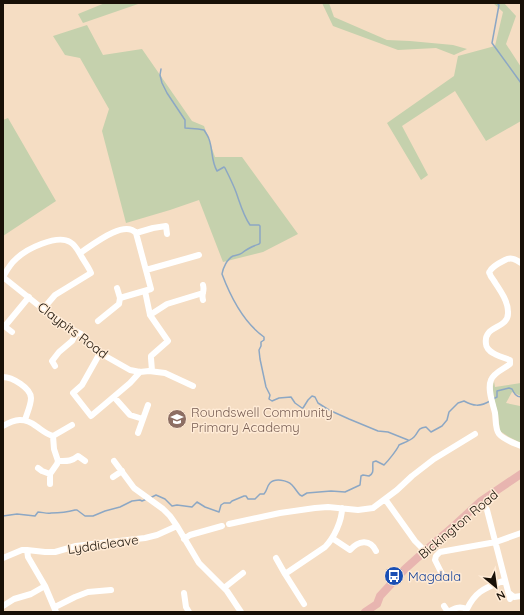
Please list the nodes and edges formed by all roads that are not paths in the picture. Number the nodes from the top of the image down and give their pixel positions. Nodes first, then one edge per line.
1 (136, 232) junction
2 (167, 234) dead end
3 (80, 253) junction
4 (199, 255) dead end
5 (521, 263) edge
6 (146, 270) junction
7 (3, 276) edge
8 (203, 285) dead end
9 (117, 288) dead end
10 (145, 291) junction
11 (203, 293) junction
12 (29, 297) junction
13 (120, 298) junction
14 (203, 300) dead end
15 (43, 308) junction
16 (150, 315) junction
17 (98, 321) dead end
18 (4, 326) edge
19 (12, 332) dead end
20 (77, 332) junction
21 (100, 353) junction
22 (55, 366) dead end
23 (152, 371) junction
24 (140, 372) junction
25 (3, 377) edge
26 (193, 386) dead end
27 (114, 397) junction
28 (148, 405) dead end
29 (143, 419) junction
30 (25, 420) junction
31 (72, 425) dead end
32 (3, 426) edge
33 (138, 433) dead end
34 (476, 433) dead end
35 (53, 436) junction
36 (521, 446) edge
37 (77, 449) dead end
38 (78, 456) junction
39 (58, 461) junction
40 (85, 461) dead end
41 (114, 461) dead end
42 (38, 468) dead end
43 (122, 471) junction
44 (50, 474) junction
45 (521, 474) edge
46 (113, 477) dead end
47 (50, 484) dead end
48 (385, 499) junction
49 (480, 501) junction
50 (342, 508) junction
51 (229, 524) dead end
52 (177, 526) junction
53 (222, 526) dead end
54 (521, 533) edge
55 (332, 538) junction
56 (184, 539) junction
57 (496, 542) junction
58 (376, 547) dead end
59 (27, 550) junction
60 (350, 550) junction
61 (424, 551) junction
62 (355, 555) dead end
63 (3, 558) edge
64 (276, 558) dead end
65 (243, 573) dead end
66 (284, 574) junction
67 (442, 574) dead end
68 (505, 580) junction
69 (45, 586) junction
70 (224, 588) junction
71 (111, 590) dead end
72 (184, 593) dead end
73 (521, 596) edge
74 (304, 604) dead end
75 (3, 606) edge
76 (444, 606) dead end
77 (55, 610) edge
78 (467, 610) edge
79 (189, 612) edge
80 (241, 612) edge
81 (365, 612) edge

1 - 2 street
1 - 3 street
1 - 6 street
3 - 7 street
3 - 15 street
4 - 6 street
5 - 36 street
6 - 10 street
7 - 12 street, Claypits Road
8 - 11 street
9 - 13 street
10 - 13 street
10 - 16 street
11 - 14 street
11 - 16 street
12 - 15 street, Claypits Road
12 - 18 street
13 - 17 street
15 - 20 street, Claypits Road
16 - 23 street
18 - 19 street
20 - 21 street, Claypits Road
20 - 22 street
21 - 24 street, Claypits Road
21 - 27 street
23 - 24 street, Claypits Road
23 - 26 street, Claypits Road
24 - 27 street
25 - 30 street
27 - 29 street
28 - 29 street
29 - 33 street
30 - 32 street
30 - 35 street
31 - 35 street
34 - 48 street
35 - 39 street
37 - 38 street
38 - 39 street
38 - 40 street
39 - 44 street
41 - 43 street
42 - 44 street
43 - 46 street
43 - 52 street
44 - 47 street
45 - 49 main road, Bickington Road
48 - 50 street
48 - 61 street
49 - 57 street
49 - 61 main road, Bickington Road
50 - 51 street
50 - 55 street
52 - 56 street
52 - 59 street, Lyddicleave
53 - 56 street
54 - 57 street
55 - 60 street
55 - 66 street
56 - 70 street
57 - 67 street
57 - 68 street
58 - 60 street
59 - 63 street, Lyddicleave
59 - 69 street
60 - 62 street
61 - 81 main road, Bickington Road
64 - 66 street
65 - 70 street
66 - 74 street
68 - 73 street
68 - 78 street
69 - 75 street
69 - 77 street
70 - 80 street
71 - 77 street
72 - 79 street
76 - 78 street

